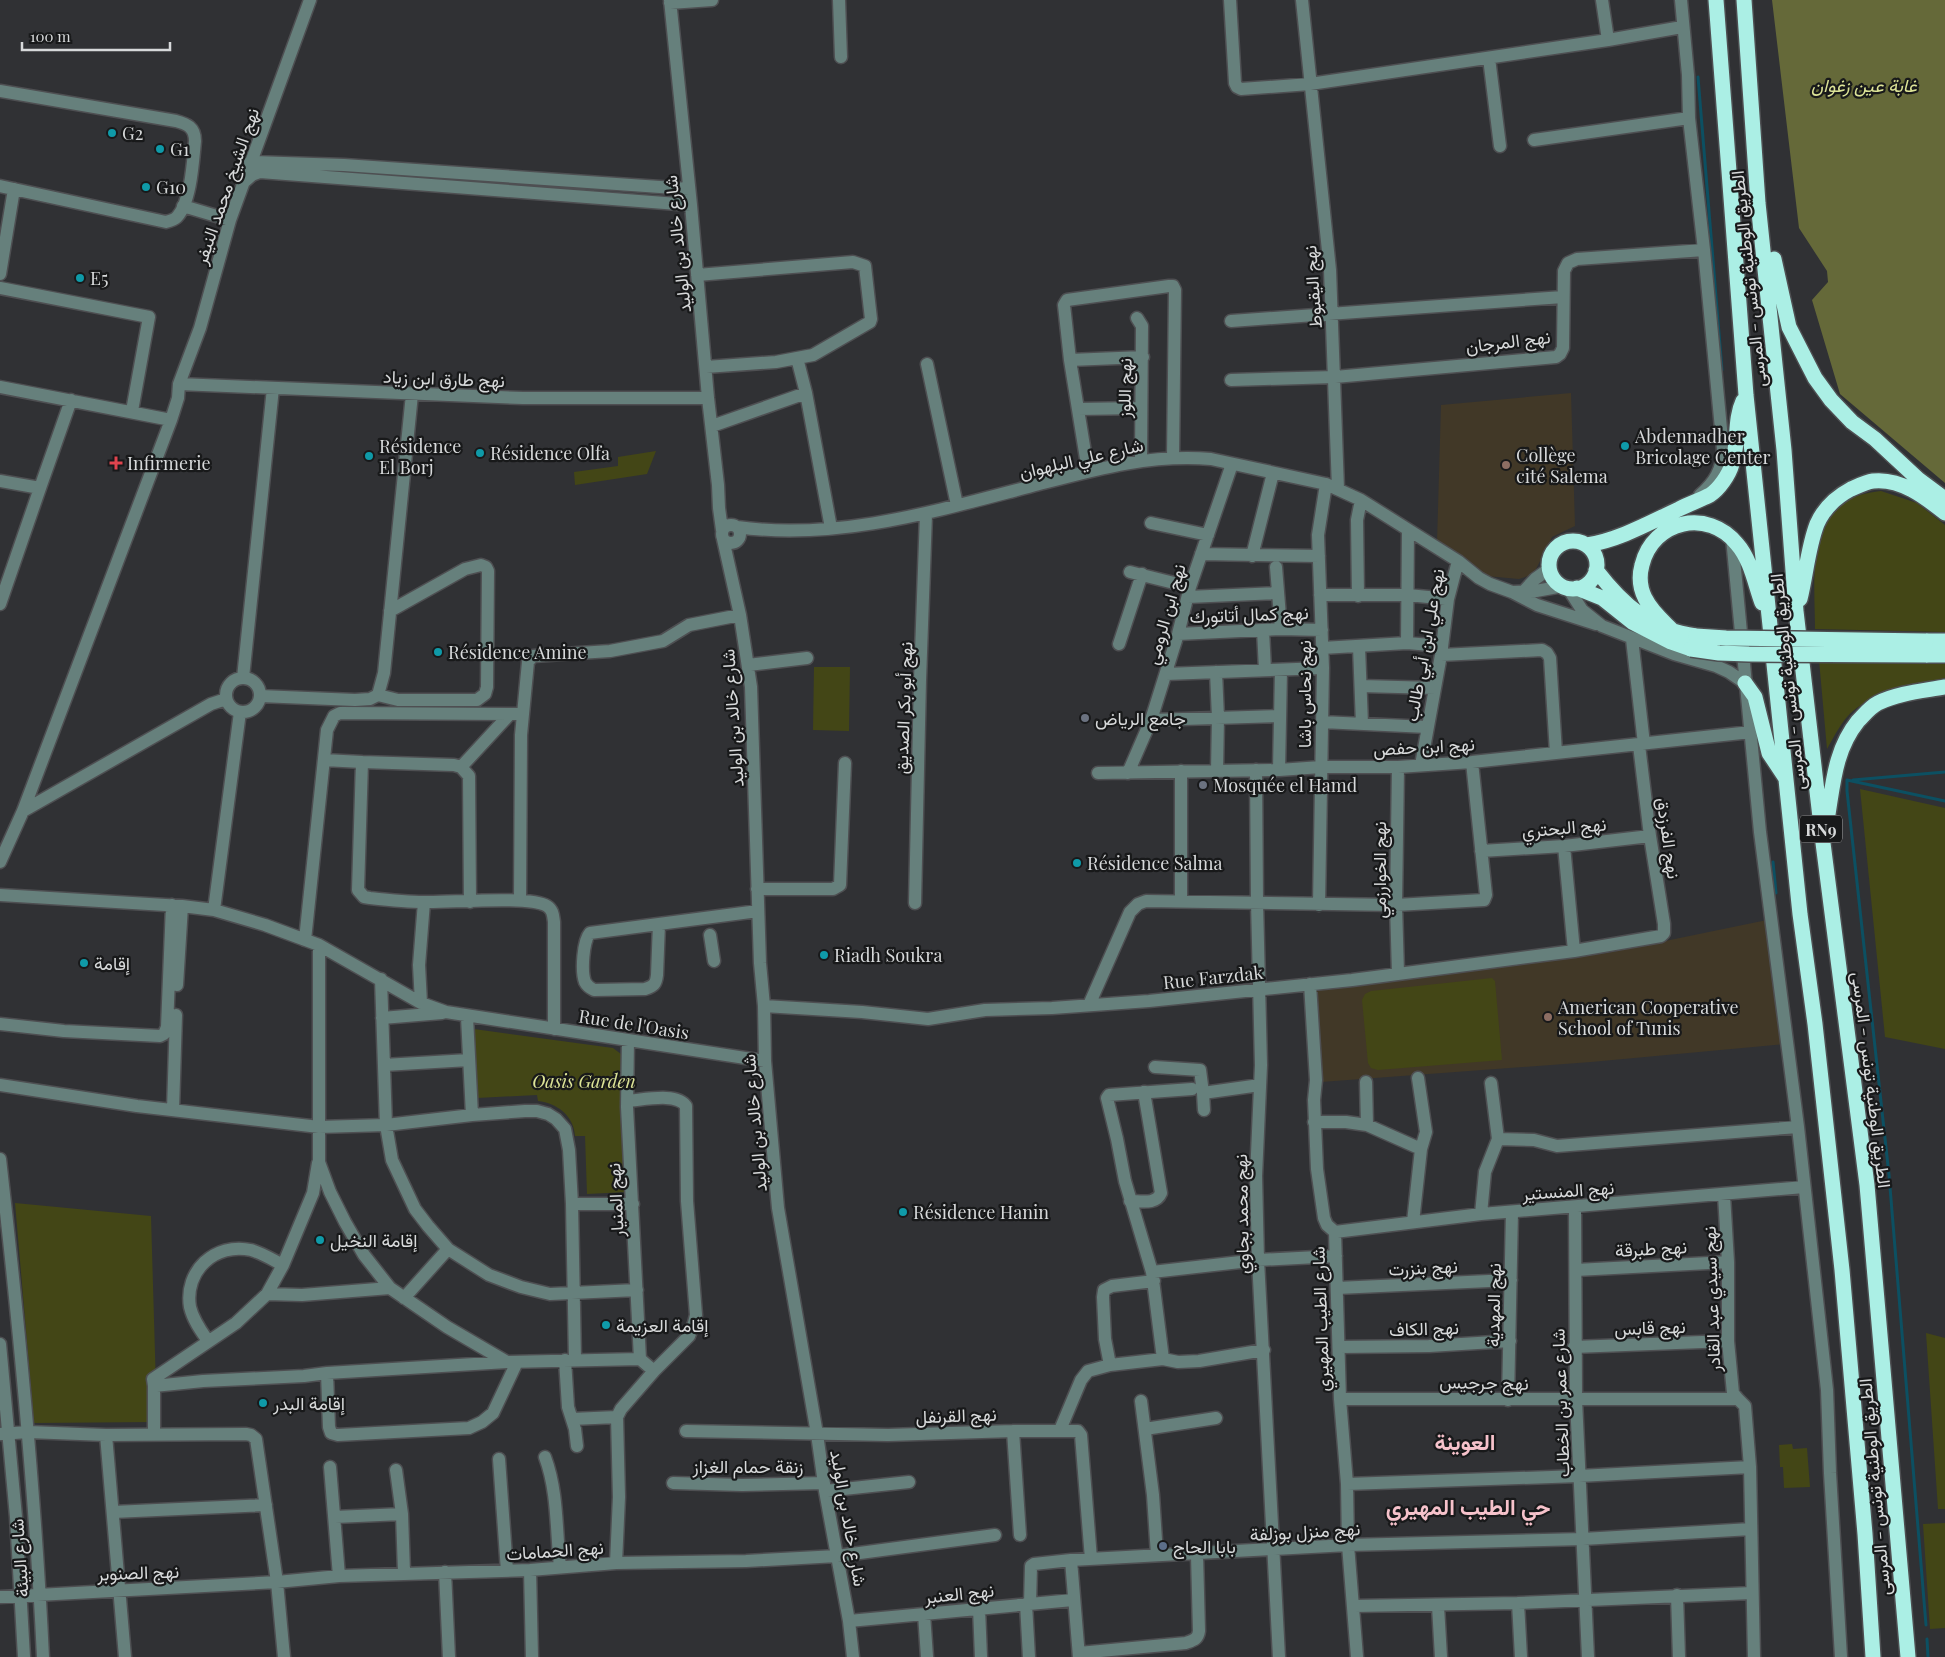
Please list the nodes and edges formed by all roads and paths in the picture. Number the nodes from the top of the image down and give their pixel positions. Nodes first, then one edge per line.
1 (310, 0) edge
2 (712, 0) edge
3 (839, 0) edge
4 (1230, 0) edge
5 (1302, 0) edge
6 (1602, 0) edge
7 (1680, 0) edge
8 (1716, 0) edge
9 (1744, 0) edge
10 (670, 2) edge
11 (1682, 27) junction
12 (1608, 40) junction
13 (841, 57) dead end
14 (1489, 58) junction
15 (1310, 84) junction
16 (0, 91) edge
17 (1690, 118) junction
18 (1534, 140) dead end
19 (1500, 146) dead end
20 (250, 162) junction
21 (244, 182) junction
22 (0, 186) edge
23 (14, 189) junction
24 (689, 189) junction
25 (1758, 204) junction
26 (692, 205) junction
27 (183, 206) junction
28 (230, 220) junction
29 (1704, 250) junction
30 (0, 274) edge
31 (697, 275) junction
32 (0, 288) edge
33 (1564, 297) junction
34 (1332, 315) junction
35 (1137, 318) dead end
36 (1232, 321) dead end
37 (798, 358) junction
38 (1143, 358) junction
39 (1070, 360) junction
40 (927, 364) dead end
41 (706, 367) junction
42 (1334, 377) junction
43 (1231, 380) dead end
44 (179, 384) junction
45 (0, 387) edge
46 (273, 388) junction
47 (806, 393) junction
48 (412, 394) junction
49 (1746, 395) junction
50 (708, 398) junction
51 (71, 400) junction
52 (1141, 408) junction
53 (1078, 409) junction
54 (132, 411) junction
55 (171, 420) junction
56 (712, 426) junction
57 (1173, 458) junction
58 (1141, 460) junction
59 (1232, 464) junction
60 (1088, 471) junction
61 (1273, 473) junction
62 (0, 481) edge
63 (718, 485) junction
64 (1332, 486) junction
65 (40, 488) junction
66 (1945, 499) edge
67 (1361, 500) junction
68 (1692, 503) junction
69 (957, 505) junction
70 (1945, 513) edge
71 (926, 514) junction
72 (1151, 523) dead end
73 (736, 527) junction
74 (831, 528) junction
75 (1408, 530) junction
76 (777, 531) junction
77 (723, 534) junction
78 (1208, 535) junction
79 (1732, 538) junction
80 (736, 541) junction
81 (1587, 545) junction
82 (1201, 554) junction
83 (1252, 556) junction
84 (1319, 556) junction
85 (1458, 561) junction
86 (1276, 567) dead end
87 (1549, 569) junction
88 (1596, 570) junction
89 (6, 571) edge
90 (733, 581) junction
91 (1569, 588) junction
92 (1189, 592) junction
93 (1518, 592) junction
94 (1277, 593) junction
95 (1320, 595) junction
96 (1408, 595) junction
97 (1358, 596) junction
98 (1448, 599) junction
99 (0, 604) edge
100 (390, 611) junction
101 (1796, 612) junction
102 (740, 615) junction
103 (1769, 624) junction
104 (1602, 626) junction
105 (1281, 629) junction
106 (1263, 630) junction
107 (1322, 630) junction
108 (1672, 630) junction
109 (1178, 634) junction
110 (1632, 639) junction
111 (1694, 642) junction
112 (1945, 642) edge
113 (1407, 643) junction
114 (1119, 644) dead end
115 (1359, 647) junction
116 (1322, 648) junction
117 (1926, 648) junction
118 (1442, 651) junction
119 (1945, 655) edge
120 (807, 658) dead end
121 (748, 665) junction
122 (1323, 668) junction
123 (1265, 670) junction
124 (1281, 670) junction
125 (1216, 672) junction
126 (1166, 674) junction
127 (243, 678) junction
128 (1746, 683) junction
129 (1361, 686) junction
130 (1945, 687) edge
131 (1435, 688) junction
132 (378, 695) junction
133 (260, 696) junction
134 (226, 699) junction
135 (240, 712) junction
136 (516, 714) junction
137 (1280, 716) junction
138 (1218, 718) junction
139 (1151, 720) junction
140 (1322, 722) junction
141 (1362, 724) junction
142 (1427, 727) junction
143 (1750, 732) junction
144 (1642, 745) junction
145 (1556, 754) junction
146 (324, 760) junction
147 (362, 762) junction
148 (1472, 762) junction
149 (845, 763) dead end
150 (1421, 765) junction
151 (1321, 766) junction
152 (461, 767) junction
153 (1398, 767) junction
154 (1256, 770) junction
155 (1279, 770) junction
156 (1181, 771) junction
157 (1217, 771) junction
158 (1098, 773) dead end
159 (1128, 773) junction
160 (1787, 780) junction
161 (23, 811) junction
162 (1650, 836) junction
163 (1823, 843) junction
164 (1564, 846) junction
165 (1481, 850) junction
166 (0, 862) edge
167 (757, 889) junction
168 (0, 895) edge
169 (520, 900) junction
170 (1180, 900) junction
171 (424, 902) junction
172 (470, 902) junction
173 (1257, 902) junction
174 (915, 904) dead end
175 (1319, 904) junction
176 (1396, 905) junction
177 (177, 906) junction
178 (214, 910) junction
179 (758, 911) junction
180 (659, 924) junction
181 (710, 935) dead end
182 (1663, 935) joint
183 (305, 940) junction
184 (319, 945) junction
185 (1574, 952) junction
186 (714, 962) dead end
187 (1398, 973) junction
188 (380, 979) junction
189 (1310, 984) junction
190 (1259, 989) junction
191 (421, 1003) junction
192 (1089, 1005) junction
193 (764, 1006) junction
194 (446, 1012) junction
195 (467, 1017) junction
196 (382, 1018) junction
197 (0, 1024) edge
198 (554, 1029) junction
199 (628, 1040) junction
200 (469, 1060) junction
201 (765, 1061) junction
202 (384, 1065) junction
203 (1155, 1066) dead end
204 (1418, 1078) dead end
205 (1366, 1082) dead end
206 (1490, 1083) dead end
207 (0, 1085) edge
208 (1260, 1085) junction
209 (1197, 1091) junction
210 (1144, 1092) junction
211 (627, 1101) junction
212 (173, 1110) junction
213 (1204, 1110) dead end
214 (472, 1115) junction
215 (1314, 1122) junction
216 (386, 1125) junction
217 (1367, 1125) junction
218 (319, 1127) junction
219 (1798, 1128) junction
220 (1498, 1139) junction
221 (1421, 1149) junction
222 (0, 1159) edge
223 (319, 1162) junction
224 (1804, 1187) junction
225 (1724, 1195) junction
226 (1130, 1201) junction
227 (572, 1204) junction
228 (633, 1204) junction
229 (1575, 1207) junction
230 (1512, 1212) junction
231 (1481, 1214) junction
232 (1413, 1222) junction
233 (1335, 1232) junction
234 (448, 1249) junction
235 (1336, 1256) junction
236 (1258, 1260) junction
237 (1728, 1262) junction
238 (283, 1265) junction
239 (1576, 1270) junction
240 (1153, 1277) junction
241 (1511, 1280) junction
242 (390, 1288) junction
243 (1337, 1288) junction
244 (637, 1290) junction
245 (267, 1294) junction
246 (575, 1294) junction
247 (404, 1298) junction
248 (208, 1341) junction
249 (1510, 1341) junction
250 (1728, 1342) junction
251 (0, 1344) edge
252 (1339, 1347) junction
253 (1574, 1347) junction
254 (1264, 1350) junction
255 (640, 1359) junction
256 (1163, 1359) junction
257 (570, 1360) junction
258 (512, 1362) junction
259 (1110, 1365) junction
260 (654, 1371) junction
261 (327, 1373) junction
262 (154, 1386) junction
263 (1340, 1399) junction
264 (1508, 1400) junction
265 (1576, 1400) junction
266 (1141, 1401) dead end
267 (1741, 1402) junction
268 (617, 1417) junction
269 (1216, 1418) dead end
270 (572, 1419) junction
271 (1145, 1429) junction
272 (1060, 1430) junction
273 (686, 1431) dead end
274 (1013, 1431) junction
275 (28, 1432) junction
276 (4, 1434) edge
277 (154, 1434) junction
278 (817, 1434) junction
279 (106, 1435) junction
280 (577, 1446) dead end
281 (545, 1457) dead end
282 (498, 1459) dead end
283 (330, 1467) dead end
284 (1750, 1467) junction
285 (396, 1470) dead end
286 (1579, 1476) junction
287 (909, 1482) dead end
288 (673, 1483) dead end
289 (1347, 1484) junction
290 (824, 1487) junction
291 (266, 1505) junction
292 (113, 1512) junction
293 (402, 1514) junction
294 (335, 1517) junction
295 (1752, 1529) junction
296 (995, 1535) dead end
297 (1020, 1535) dead end
298 (1583, 1538) junction
299 (1348, 1545) junction
300 (1275, 1550) junction
301 (1157, 1555) junction
302 (1197, 1555) junction
303 (837, 1556) junction
304 (1091, 1559) junction
305 (1070, 1560) junction
306 (616, 1563) junction
307 (560, 1567) junction
308 (530, 1570) junction
309 (507, 1571) junction
310 (404, 1572) junction
311 (444, 1572) junction
312 (339, 1576) junction
313 (277, 1582) junction
314 (120, 1591) junction
315 (1752, 1593) junction
316 (40, 1594) junction
317 (1677, 1595) junction
318 (21, 1596) junction
319 (0, 1597) edge
320 (1073, 1600) junction
321 (1585, 1600) junction
322 (1518, 1603) junction
323 (1028, 1604) junction
324 (1354, 1606) junction
325 (1438, 1606) junction
326 (979, 1608) junction
327 (924, 1614) junction
328 (849, 1621) junction
329 (1079, 1655) edge
330 (24, 1657) edge
331 (43, 1657) edge
332 (125, 1657) edge
333 (284, 1657) edge
334 (449, 1657) edge
335 (532, 1657) edge
336 (853, 1657) edge
337 (927, 1657) edge
338 (981, 1657) edge
339 (1029, 1657) edge
340 (1279, 1657) edge
341 (1358, 1657) edge
342 (1441, 1657) edge
343 (1521, 1657) edge
344 (1588, 1657) edge
345 (1679, 1657) edge
346 (1754, 1657) edge
347 (1841, 1657) edge
348 (1873, 1657) edge
349 (1908, 1657) edge

1 - 20 street, نهج الشيخ محمد النيفر
2 - 10 street
3 - 13 street
4 - 15 street
5 - 15 street, نهج اليقبوط
6 - 12 street
7 - 11 street
8 - 49 highway, الطريق الوطنية تونس - المرسى / RN9
9 - 25 highway, الطريق الوطنية تونس - المرسى / RN9
10 - 24 street, شارع خالد بن الوليد
11 - 12 street
11 - 17 street
12 - 14 street
14 - 15 street
14 - 19 street
15 - 34 street, نهج اليقبوط
16 - 27 street
17 - 18 street
17 - 29 street
20 - 21 street, نهج الشيخ محمد النيفر
20 - 24 street
21 - 26 street
21 - 28 street, نهج الشيخ محمد النيفر
22 - 23 street
23 - 27 street
23 - 30 street
24 - 26 street, شارع خالد بن الوليد
25 - 66 highway
25 - 101 highway, الطريق الوطنية تونس - المرسى / RN9
26 - 31 street, شارع خالد بن الوليد
27 - 28 street
28 - 44 street, نهج الشيخ محمد النيفر
29 - 33 street, نهج المرجان
29 - 68 street
31 - 37 street
31 - 41 street, شارع خالد بن الوليد
32 - 54 street
33 - 34 street
33 - 42 street, نهج المرجان
34 - 36 street
34 - 42 street, نهج اليقبوط
35 - 38 street, نهج اللوز
37 - 41 street
37 - 47 street
38 - 39 street
38 - 52 street, نهج اللوز
39 - 53 street
39 - 57 street
40 - 69 street
41 - 50 street, شارع خالد بن الوليد
42 - 43 street, نهج المرجان
42 - 64 street, نهج اليقبوط
44 - 46 street, نهج طارق ابن زياد
44 - 55 street, نهج الشيخ محمد النيفر
45 - 51 street
46 - 48 street, نهج طارق ابن زياد
46 - 127 street
47 - 56 street
47 - 74 street
48 - 50 street, نهج طارق ابن زياد
48 - 100 street
49 - 68 highway
49 - 103 highway, الطريق الوطنية تونس - المرسى / RN9
50 - 56 street, شارع خالد بن الوليد
51 - 54 street
51 - 65 street
52 - 53 street
52 - 58 street, نهج اللوز
53 - 60 street
54 - 55 street
55 - 161 street, نهج الشيخ محمد النيفر
56 - 63 street, شارع خالد بن الوليد
57 - 58 street, شارع علي البلهوان
57 - 59 street, شارع علي البلهوان
58 - 60 street, شارع علي البلهوان
59 - 61 street, شارع علي البلهوان
59 - 78 street, نهج ابن الرومي
60 - 69 street, شارع علي البلهوان
61 - 64 street, شارع علي البلهوان
61 - 83 street
62 - 65 street
63 - 73 street, شارع خالد بن الوليد
63 - 77 street, شارع خالد بن الوليد
64 - 67 street, شارع علي البلهوان
64 - 84 street, نهج نحاس باشا
65 - 89 street
67 - 75 street, شارع علي البلهوان
67 - 97 street
68 - 81 highway
69 - 71 street, شارع علي البلهوان
70 - 101 highway
71 - 74 street, شارع علي البلهوان
71 - 174 street, نهج أبو بكر الصديق
72 - 78 street
73 - 76 street, شارع علي البلهوان
73 - 77 street
73 - 80 street
74 - 76 street, شارع علي البلهوان
75 - 85 street, شارع علي البلهوان
75 - 96 street
76 - 80 street
77 - 80 street
77 - 90 street, شارع خالد بن الوليد
78 - 82 street, نهج ابن الرومي
79 - 103 highway
79 - 108 highway
79 - 128 street
80 - 90 street, شارع خالد بن الوليد
81 - 87 highway
81 - 88 highway
82 - 83 street
82 - 92 street, نهج ابن الرومي
83 - 84 street
84 - 95 street, نهج نحاس باشا
85 - 93 street, شارع علي البلهوان
85 - 98 street, نهج علي ابن أبي طالب
86 - 94 street
87 - 91 highway
87 - 93 street
88 - 91 highway
88 - 108 highway
89 - 99 street
90 - 102 street, شارع خالد بن الوليد
91 - 93 street
91 - 104 street
91 - 111 highway
92 - 94 street
92 - 109 street, نهج ابن الرومي
92 - 114 street
93 - 104 street
94 - 105 street
95 - 97 street
95 - 107 street, نهج نحاس باشا
96 - 97 street
96 - 98 street
96 - 113 street
98 - 118 street, نهج علي ابن أبي طالب
100 - 132 street
100 - 132 street
101 - 163 highway, الطريق الوطنية تونس - المرسى / RN9
102 - 121 street, شارع خالد بن الوليد
102 - 136 street
103 - 160 highway, الطريق الوطنية تونس - المرسى / RN9
104 - 110 street
105 - 106 street, نهج كمال أتاتورك
105 - 107 street, نهج كمال أتاتورك
106 - 109 street, نهج كمال أتاتورك
106 - 123 street
107 - 116 street, نهج نحاس باشا
108 - 111 highway
109 - 126 street, نهج ابن الرومي
110 - 128 street
110 - 144 street, نهج الفرزدق
111 - 117 highway, bridge
112 - 117 highway
113 - 115 street
113 - 118 street
115 - 116 street
115 - 129 street
116 - 122 street, نهج نحاس باشا
117 - 119 highway
118 - 131 street, نهج علي ابن أبي طالب
118 - 145 street
120 - 121 street
121 - 167 street, شارع خالد بن الوليد
122 - 124 street
122 - 140 street, نهج نحاس باشا
123 - 124 street
123 - 125 street
124 - 137 street
125 - 126 street
125 - 138 street
126 - 139 street, نهج ابن الرومي
127 - 133 street
127 - 134 street
128 - 143 street
128 - 160 highway
129 - 131 street
129 - 141 street
130 - 163 highway
131 - 142 street, نهج علي ابن أبي طالب
132 - 133 street
133 - 135 street
134 - 135 street
134 - 161 street
135 - 178 street
136 - 146 street
136 - 152 street
136 - 169 street
137 - 138 street
137 - 155 street
138 - 139 street
138 - 157 street
139 - 159 street, نهج ابن الرومي
140 - 141 street
140 - 151 street, نهج نحاس باشا
141 - 142 street
142 - 150 street, نهج علي ابن أبي طالب
143 - 144 street, نهج ابن حفص
143 - 219 street
144 - 145 street, نهج ابن حفص
144 - 162 street, نهج الفرزدق
145 - 148 street, نهج ابن حفص
146 - 147 street
146 - 183 street
147 - 152 street
147 - 171 street
148 - 150 street, نهج ابن حفص
148 - 165 street
149 - 167 street
150 - 153 street, نهج ابن حفص
151 - 153 street, نهج ابن حفص
151 - 155 street, نهج ابن حفص
151 - 175 street, نهج نحاس باشا
152 - 172 street
153 - 176 street, نهج الخوارزمي
154 - 155 street, نهج ابن حفص
154 - 157 street, نهج ابن حفص
154 - 173 street, نهج محمد بجاوي
156 - 157 street, نهج ابن حفص
156 - 159 street, نهج ابن حفص
156 - 170 street
158 - 159 street, نهج ابن حفص
160 - 348 highway, الطريق الوطنية تونس - المرسى / RN9
161 - 166 street, نهج الشيخ محمد النيفر
162 - 164 street, نهج البحتري
162 - 182 street, نهج الفرزدق
163 - 349 highway, الطريق الوطنية تونس - المرسى / RN9
164 - 165 street, نهج البحتري
164 - 185 street
165 - 176 street
167 - 179 street, شارع خالد بن الوليد
168 - 177 street
169 - 172 street
169 - 198 street
170 - 173 street
170 - 192 street
171 - 172 street
171 - 191 street
173 - 175 street
173 - 190 street, نهج محمد بجاوي
175 - 176 street
176 - 187 street, نهج الخوارزمي
177 - 178 street
177 - 197 street
177 - 212 street
178 - 183 street
179 - 180 street
179 - 193 street, شارع خالد بن الوليد
180 - 180 street
181 - 186 street
182 - 185 street, Rue Farzdak
183 - 184 street
184 - 188 street
184 - 218 street
185 - 187 street, Rue Farzdak
187 - 189 street, Rue Farzdak
188 - 191 street
188 - 196 street
189 - 190 street, Rue Farzdak
189 - 215 street, شارع الطيب المهيري
190 - 192 street, Rue Farzdak
190 - 208 street, نهج محمد بجاوي
191 - 194 street
192 - 193 street, Rue Farzdak
193 - 201 street, شارع خالد بن الوليد
194 - 195 street, Rue de l'Oasis
194 - 196 street
195 - 198 street, Rue de l'Oasis
195 - 200 street
196 - 202 street
198 - 199 street, Rue de l'Oasis
199 - 201 street, Rue de l'Oasis
199 - 211 street, نهج المنيار
200 - 202 street
200 - 214 street
201 - 278 street, شارع خالد بن الوليد
202 - 216 street
203 - 209 street
204 - 221 street
205 - 217 street
206 - 220 street
207 - 212 street
208 - 209 street
208 - 236 street, نهج محمد بجاوي
209 - 210 street
209 - 213 street
210 - 226 street
210 - 226 street
211 - 228 street, نهج المنيار
211 - 260 street
212 - 218 street
214 - 216 street
214 - 227 street
215 - 217 street
215 - 233 street, شارع الطيب المهيري
216 - 218 street
216 - 234 street
217 - 221 street
218 - 223 street
219 - 220 street
219 - 224 street
220 - 231 street
221 - 232 street
222 - 275 street, شارع البيئة
223 - 238 street
223 - 242 street
224 - 225 street, نهج المنستير
224 - 347 street
225 - 229 street, نهج المنستير
225 - 237 street, نهج سيدي عبد القادر
226 - 240 street
227 - 228 street
227 - 246 street
228 - 244 street, نهج المنيار
229 - 230 street, نهج المنستير
229 - 239 street, شارع عمر بن الخطاب
230 - 231 street, نهج المنستير
230 - 241 street, نهج المهدية
231 - 232 street, نهج المنستير
232 - 233 street, نهج المنستير
233 - 235 street, شارع الطيب المهيري
234 - 246 street
234 - 247 street
235 - 236 street
235 - 243 street, شارع الطيب المهيري
236 - 240 street
236 - 254 street, نهج محمد بجاوي
237 - 239 street, نهج طبرقة
237 - 250 street, نهج سيدي عبد القادر
238 - 245 street
238 - 248 street
239 - 253 street, شارع عمر بن الخطاب
240 - 256 street
240 - 259 street
241 - 243 street, نهج بنزرت
241 - 249 street, نهج المهدية
242 - 245 street
242 - 247 street
243 - 252 street, شارع الطيب المهيري
244 - 246 street
244 - 255 street, نهج المنيار
245 - 248 street
246 - 257 street
247 - 258 street
248 - 262 street
249 - 252 street, نهج الكاف
249 - 264 street, نهج المهدية
250 - 253 street, نهج قابس
250 - 267 street, نهج سيدي عبد القادر
251 - 276 street, شارع البيئة
252 - 263 street, شارع الطيب المهيري
253 - 265 street, شارع عمر بن الخطاب
254 - 256 street
254 - 300 street, نهج محمد بجاوي
255 - 257 street
255 - 260 street
256 - 259 street
257 - 258 street
257 - 270 street
258 - 261 street
258 - 261 street
259 - 272 street
260 - 268 street
261 - 262 street
262 - 277 street
263 - 264 street, نهج جرجيس
263 - 289 street, شارع الطيب المهيري
264 - 265 street, نهج جرجيس
265 - 267 street, نهج جرجيس
265 - 286 street, شارع عمر بن الخطاب
266 - 271 street
267 - 284 street, نهج سيدي عبد القادر
268 - 270 street
268 - 306 street
269 - 271 street
270 - 280 street
271 - 301 street
272 - 274 street, نهج القرنفل
272 - 304 street, نهج القرنفل
273 - 278 street, نهج القرنفل
274 - 278 street, نهج القرنفل
274 - 297 street
275 - 276 street
275 - 279 street
275 - 316 street, شارع البيئة
276 - 318 street, شارع البيئة
277 - 279 street
277 - 291 street
278 - 290 street, شارع خالد بن الوليد
279 - 292 street
281 - 307 street
282 - 309 street
283 - 294 street
284 - 286 street
284 - 295 street, نهج سيدي عبد القادر
285 - 293 street
286 - 289 street
286 - 298 street, شارع عمر بن الخطاب
287 - 290 street, زنقة حمام الغزاز
288 - 290 street, زنقة حمام الغزاز
289 - 299 street, شارع الطيب المهيري
290 - 303 street, شارع خالد بن الوليد
291 - 292 street
291 - 313 street
292 - 314 street
293 - 294 street
293 - 310 street
294 - 312 street
295 - 298 street, نهج منزل بوزلفة
295 - 315 street, نهج سيدي عبد القادر
296 - 303 street, نهج الحمامات
298 - 299 street, نهج منزل بوزلفة
298 - 321 street, شارع عمر بن الخطاب
299 - 300 street, نهج منزل بوزلفة
299 - 324 street, شارع الطيب المهيري
300 - 302 street, نهج منزل بوزلفة
300 - 340 street, نهج محمد بجاوي
301 - 302 street, نهج منزل بوزلفة
301 - 304 street, نهج منزل بوزلفة
302 - 329 street
303 - 306 street, نهج الحمامات
303 - 328 street, شارع خالد بن الوليد
304 - 305 street, نهج منزل بوزلفة
305 - 320 street
305 - 323 street, نهج منزل بوزلفة
306 - 307 street, نهج الحمامات
307 - 308 street, نهج الحمامات
308 - 309 street, نهج الحمامات
308 - 335 street
309 - 311 street, نهج الحمامات
310 - 311 street, نهج الحمامات
310 - 312 street, نهج الحمامات
311 - 334 street
312 - 313 street, نهج الحمامات
313 - 314 street, نهج الصنوبر
313 - 333 street
314 - 316 street, نهج الصنوبر
314 - 332 street
315 - 317 street
315 - 346 street, نهج سيدي عبد القادر
316 - 318 street, نهج الصنوبر
316 - 331 street, شارع البيئة
317 - 321 street
317 - 345 street
318 - 319 street, نهج الصنوبر
318 - 330 street, شارع البيئة
320 - 323 street, نهج العنبر
320 - 329 street
321 - 322 street
321 - 344 street, شارع عمر بن الخطاب
322 - 325 street
322 - 343 street
323 - 326 street, نهج العنبر
323 - 339 street
324 - 325 street
324 - 341 street, شارع الطيب المهيري
325 - 342 street
326 - 327 street, نهج العنبر
326 - 338 street
327 - 328 street, نهج العنبر
327 - 337 street
328 - 336 street, شارع خالد بن الوليد

